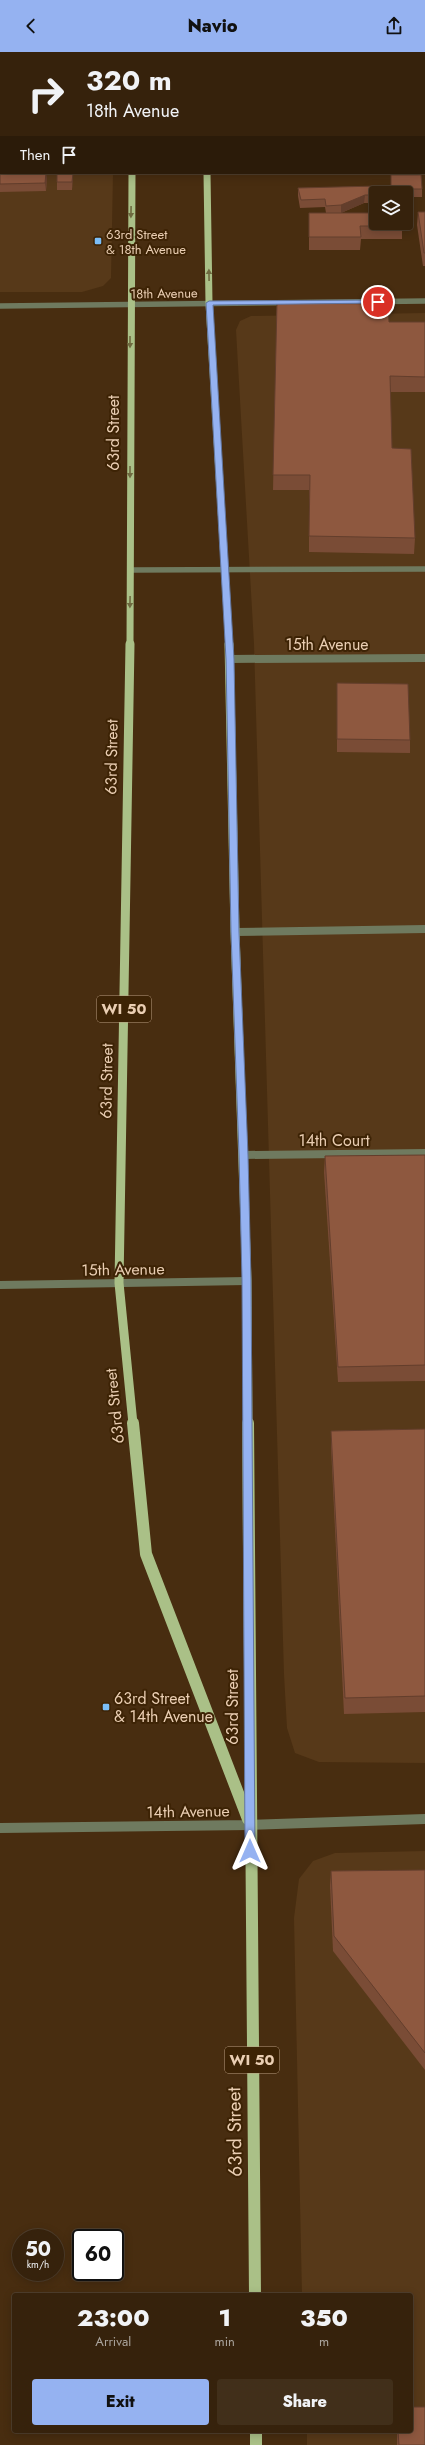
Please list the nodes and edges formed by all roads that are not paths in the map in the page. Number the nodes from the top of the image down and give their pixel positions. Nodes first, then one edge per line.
1 (132, 174) edge
2 (207, 174) edge
3 (425, 301) edge
4 (209, 303) junction
5 (130, 304) junction
6 (0, 306) edge
7 (425, 569) edge
8 (131, 570) junction
9 (224, 571) junction
10 (425, 658) edge
11 (230, 659) junction
12 (425, 929) edge
13 (235, 932) junction
14 (425, 1153) edge
15 (244, 1155) junction
16 (247, 1280) junction
17 (119, 1283) junction
18 (0, 1285) edge
19 (425, 1819) edge
20 (250, 1825) junction
21 (0, 1828) edge
22 (254, 2293) edge
23 (256, 2433) edge
24 (256, 2445) edge

1 -> 5 main road, 63rd Street / WI 50
4 -> 2 main road, 63rd Street / WI 50
3 - 4 street, 18th Avenue
4 - 5 street, 18th Avenue
4 - 9 main road, 63rd Street / WI 50
5 - 6 street, 18th Avenue
5 -> 8 main road, 63rd Street / WI 50
7 - 9 street
8 - 9 street
8 -> 17 main road, 63rd Street / WI 50
9 - 11 main road, 63rd Street / WI 50
10 - 11 street, 15th Avenue
11 - 13 main road, 63rd Street / WI 50
12 - 13 street
13 - 15 main road, 63rd Street / WI 50
14 - 15 street, 14th Court
15 - 16 main road, 63rd Street / WI 50
16 - 17 street, 15th Avenue
16 - 20 main road, 63rd Street / WI 50
17 - 18 street, 15th Avenue
17 - 20 main road, 63rd Street / WI 50
19 - 20 street, 14th Avenue
20 - 21 street, 14th Avenue
20 - 22 main road, 63rd Street / WI 50
23 - 24 main road

